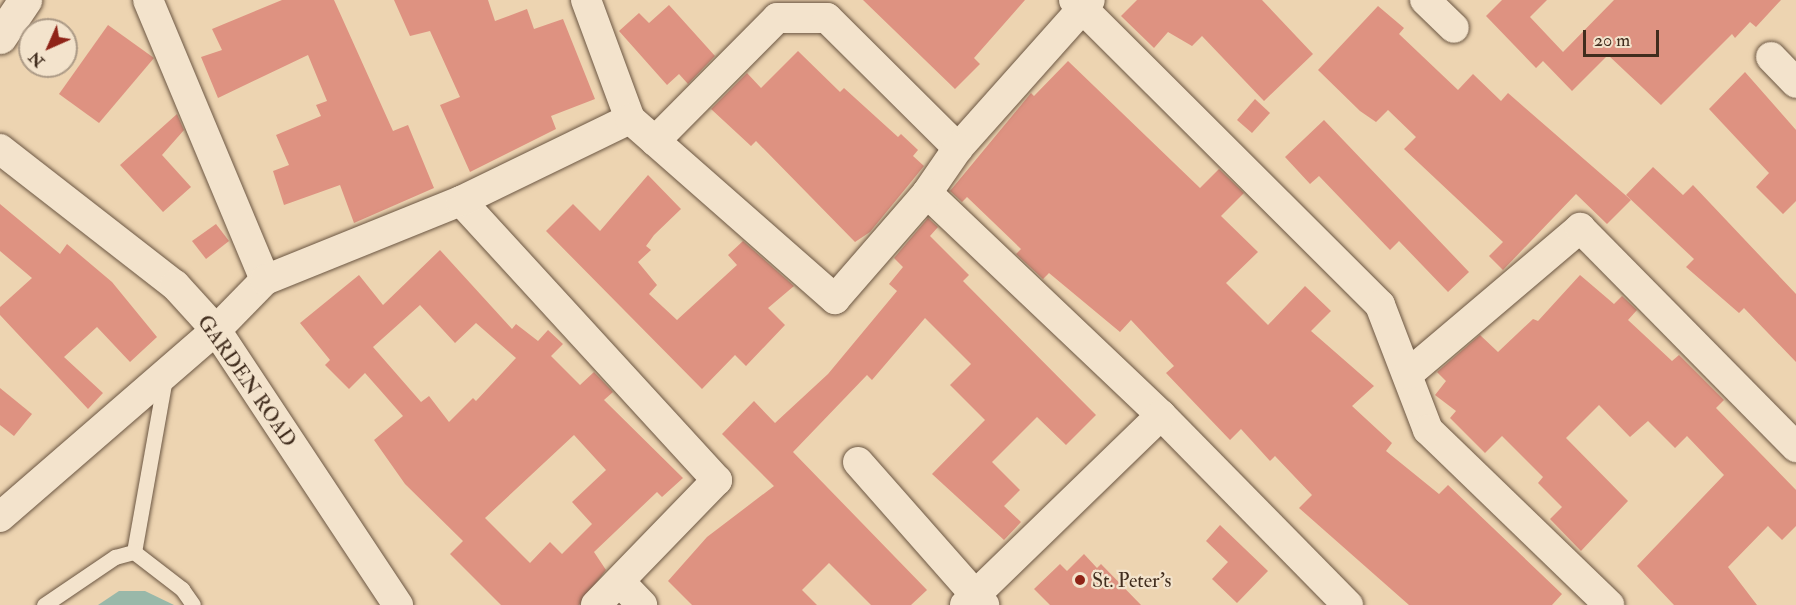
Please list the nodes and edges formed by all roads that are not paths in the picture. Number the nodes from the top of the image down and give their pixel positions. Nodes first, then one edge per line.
1 (25, 0) edge
2 (148, 0) edge
3 (586, 0) edge
4 (1425, 0) edge
5 (1082, 3) edge
6 (1454, 28) dead end
7 (0, 37) edge
8 (1771, 57) dead end
9 (1796, 82) edge
10 (630, 119) junction
11 (655, 141) junction
12 (958, 148) junction
13 (0, 149) edge
14 (927, 193) junction
15 (461, 201) junction
16 (265, 280) junction
17 (216, 330) junction
18 (166, 373) junction
19 (1408, 374) junction
20 (1161, 415) junction
21 (1796, 447) edge
22 (858, 462) dead end
23 (0, 517) edge
24 (134, 552) junction
25 (620, 582) junction
26 (975, 602) edge
27 (44, 605) edge
28 (193, 605) edge
29 (398, 605) edge
30 (596, 605) edge
31 (642, 605) edge
32 (1348, 605) edge
33 (1609, 605) edge

1 - 7 street
2 - 16 street
3 - 10 street
4 - 6 street
5 - 12 street
5 - 19 street
8 - 9 street
10 - 11 street
10 - 15 street
11 - 12 street
11 - 14 street
12 - 14 street
13 - 17 street, GARDEN ROAD
14 - 20 street
15 - 16 street
15 - 25 street
16 - 17 street
17 - 18 street
17 - 29 street, GARDEN ROAD
18 - 23 street
18 - 24 lane
19 - 21 street
19 - 33 street
20 - 26 street
20 - 32 street
22 - 26 street
24 - 27 lane
24 - 28 lane
25 - 30 street
25 - 31 street

